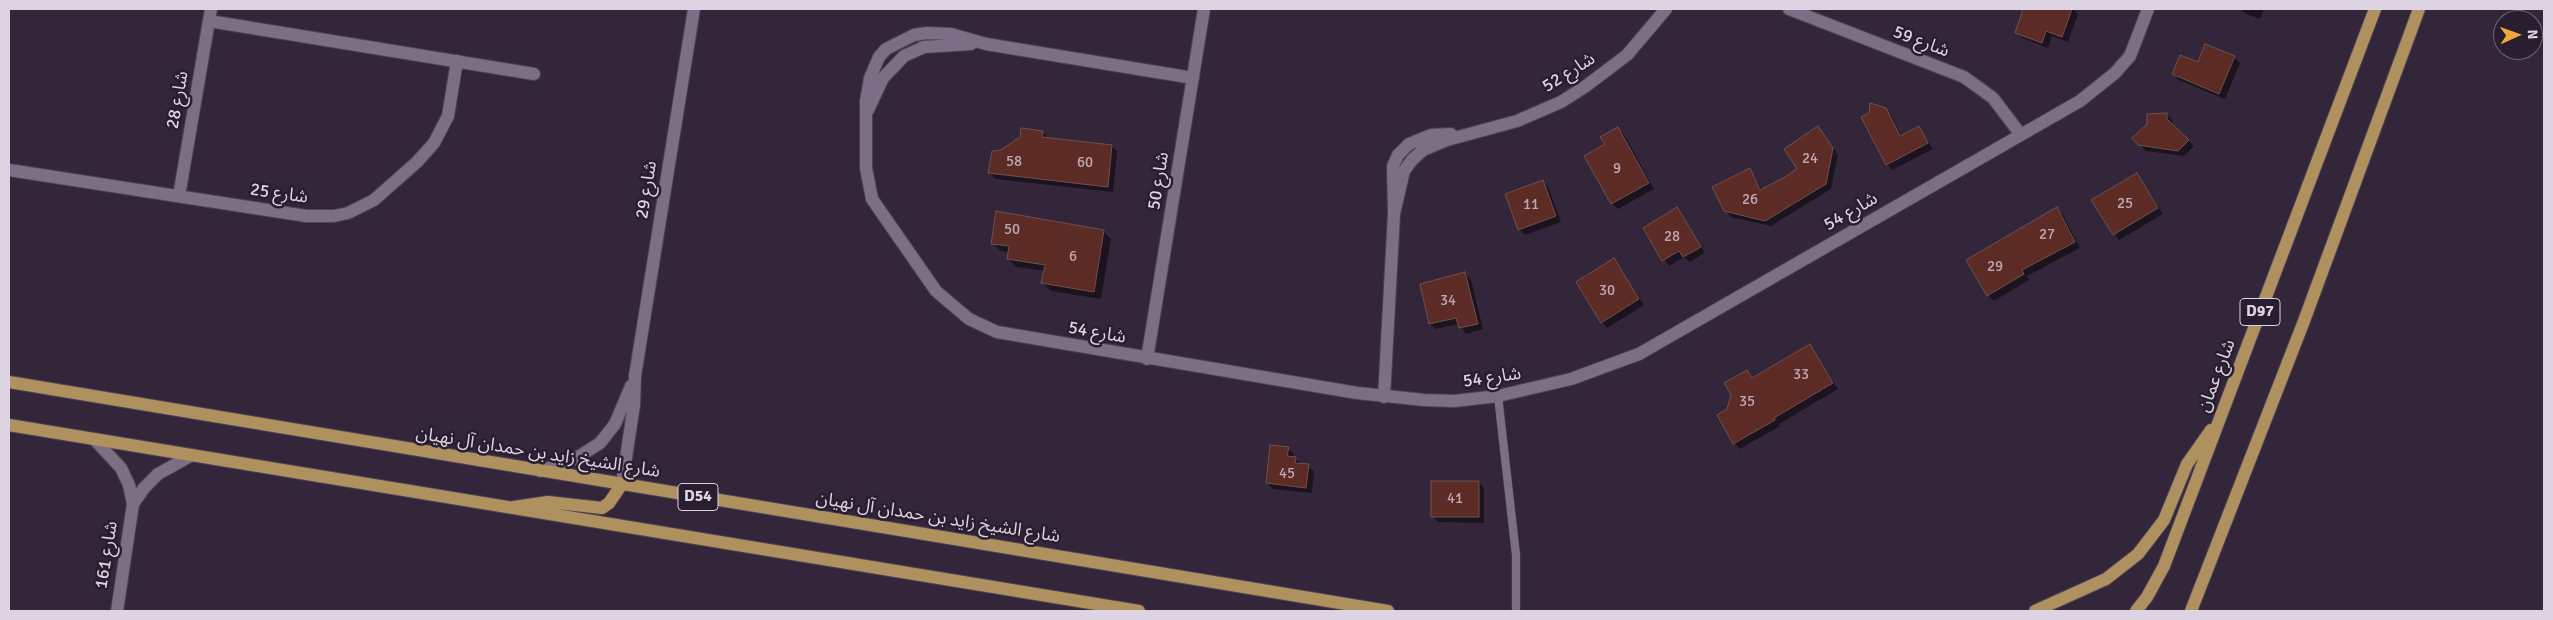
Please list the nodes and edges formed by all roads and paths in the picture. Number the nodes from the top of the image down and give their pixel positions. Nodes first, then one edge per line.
1 (694, 9) edge
2 (1204, 9) edge
3 (1666, 9) edge
4 (1789, 9) edge
5 (2148, 9) edge
6 (2375, 9) edge
7 (2419, 9) edge
8 (210, 15) edge
9 (457, 61) junction
10 (534, 74) dead end
11 (1193, 78) junction
12 (2021, 135) junction
13 (9, 170) edge
14 (179, 196) junction
15 (1147, 359) junction
16 (635, 376) junction
17 (9, 382) edge
18 (1498, 396) junction
19 (1384, 397) junction
20 (2218, 422) junction
21 (9, 425) edge
22 (94, 439) junction
23 (192, 455) junction
24 (540, 471) junction
25 (622, 484) junction
26 (133, 504) junction
27 (509, 508) junction
28 (117, 611) edge
29 (1139, 611) edge
30 (1388, 611) edge
31 (1516, 611) edge
32 (2035, 611) edge
33 (2136, 611) edge
34 (2191, 611) edge

1 - 16 street, شارع 29
2 - 11 street, شارع 50
3 - 19 street, شارع 52
4 - 12 street, شارع 59
5 - 12 street, شارع 54
6 - 20 main road, شارع عمان / D97
7 - 34 main road, D97
8 - 9 street
8 - 14 street, شارع 28
9 - 10 street
9 - 14 street, شارع 25
11 - 15 street, شارع 50
11 - 15 street, شارع 54
12 - 18 street, شارع 54
13 - 14 street, شارع 25
15 - 19 street, شارع 54
16 - 24 street, شارع 29
16 - 25 street, شارع 29
17 - 24 main road, شارع الشيخ زايد بن حمدان آل نهيان / D54
18 - 19 street, شارع 54
18 - 31 lane
20 - 32 main road
20 - 33 main road, شارع عمان / D97
21 - 22 main road, D54
22 - 23 main road, D54
22 - 26 street, شارع 161
23 - 26 street, شارع 161
23 - 27 main road, D54
24 - 25 main road, شارع الشيخ زايد بن حمدان آل نهيان / D54
25 - 27 main road
25 - 30 main road, شارع الشيخ زايد بن حمدان آل نهيان / D54
26 - 28 street, شارع 161
27 - 29 main road, D54

